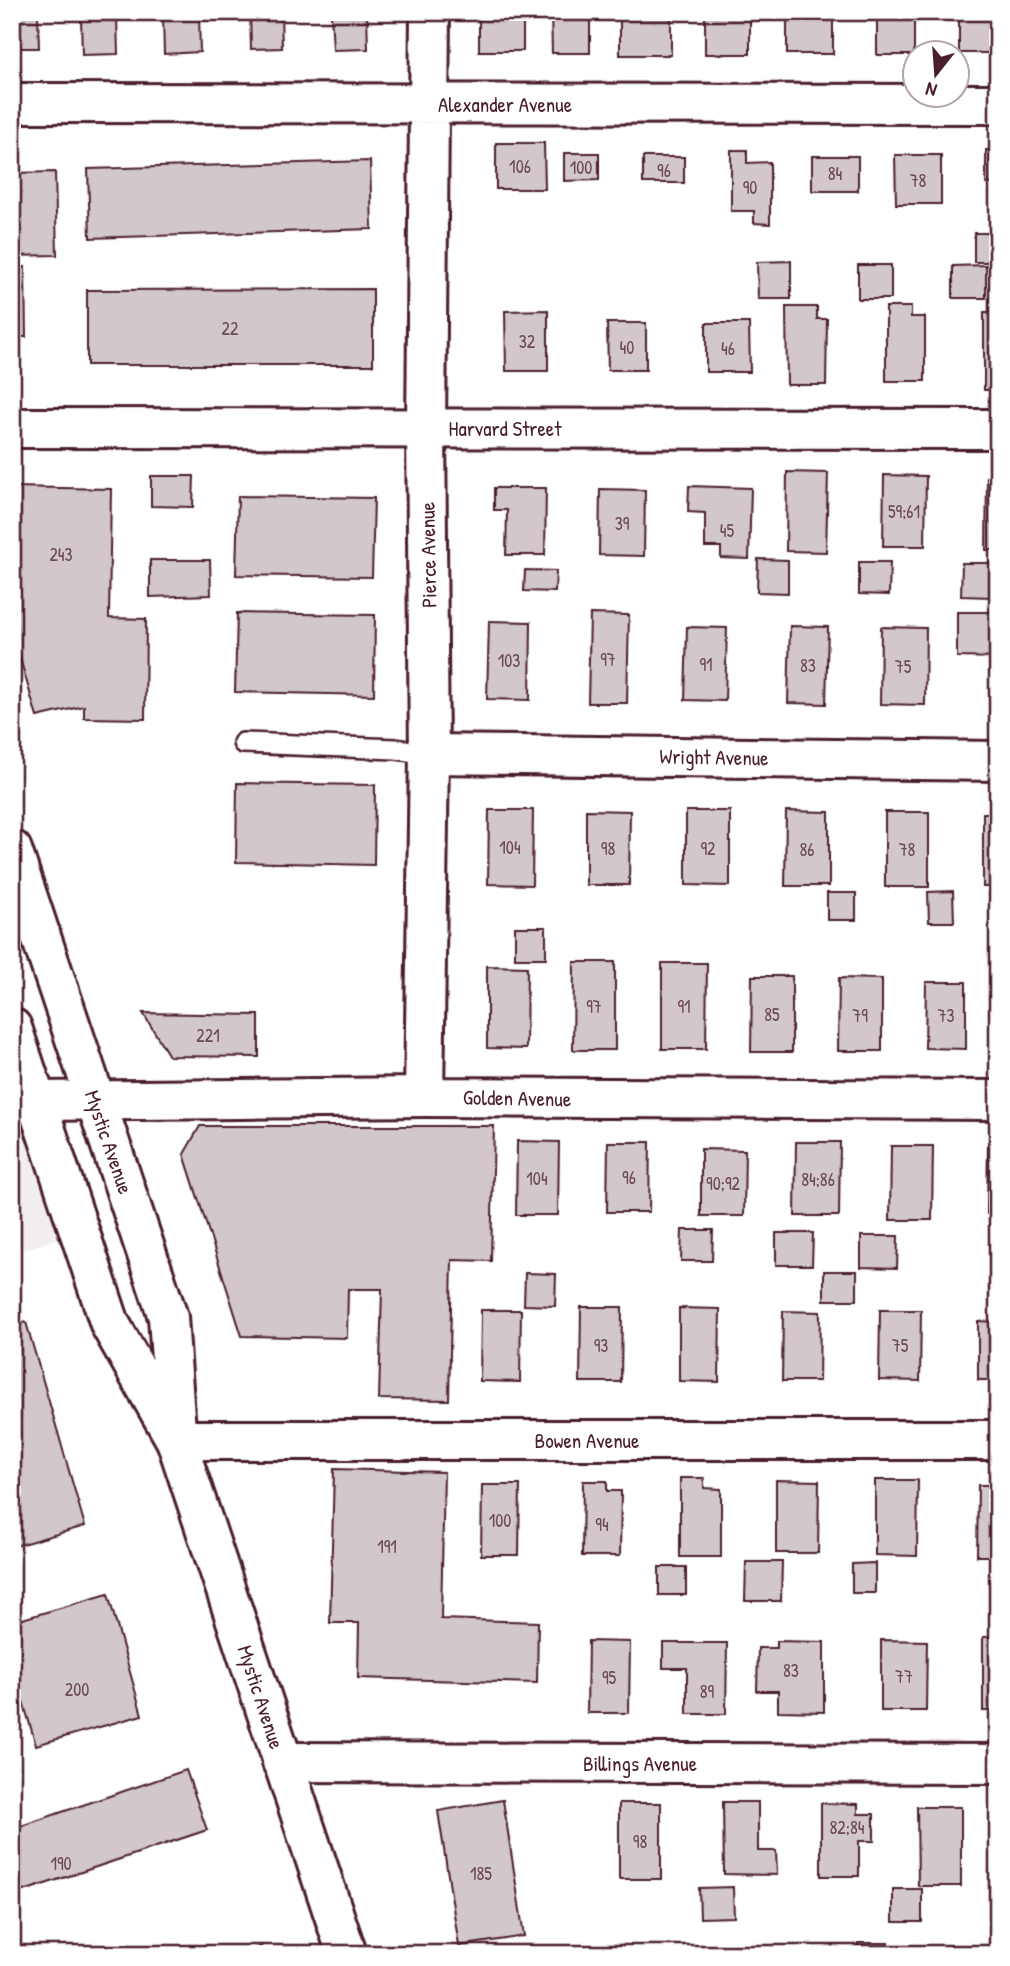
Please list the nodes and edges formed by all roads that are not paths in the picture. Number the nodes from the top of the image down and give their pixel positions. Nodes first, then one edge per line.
1 (430, 12) edge
2 (12, 103) edge
3 (428, 104) junction
4 (998, 104) edge
5 (12, 428) edge
6 (426, 428) junction
7 (998, 429) edge
8 (243, 743) dead end
9 (429, 754) junction
10 (998, 761) edge
11 (12, 850) edge
12 (12, 1028) edge
13 (424, 1097) junction
14 (94, 1100) junction
15 (998, 1100) edge
16 (37, 1101) junction
17 (176, 1440) junction
18 (998, 1440) edge
19 (282, 1762) junction
20 (998, 1764) edge
21 (347, 1954) edge

1 - 3 street, Pierce Avenue
2 - 3 street, Alexander Avenue
3 - 4 street, Alexander Avenue
3 - 6 street, Pierce Avenue
5 - 6 street, Harvard Street
6 - 7 street, Harvard Street
6 - 9 street, Pierce Avenue
8 - 9 lane
9 - 10 street, Wright Avenue
9 - 13 street, Pierce Avenue
11 - 14 street, Mystic Avenue
12 - 16 street, Mystic Avenue
13 - 14 street, Golden Avenue
13 - 15 street, Golden Avenue
14 - 16 street, Golden Avenue
14 - 17 street, Mystic Avenue
16 - 17 street, Mystic Avenue
17 - 18 street, Bowen Avenue
17 - 19 street, Mystic Avenue
19 - 20 street, Billings Avenue
19 - 21 street, Mystic Avenue

